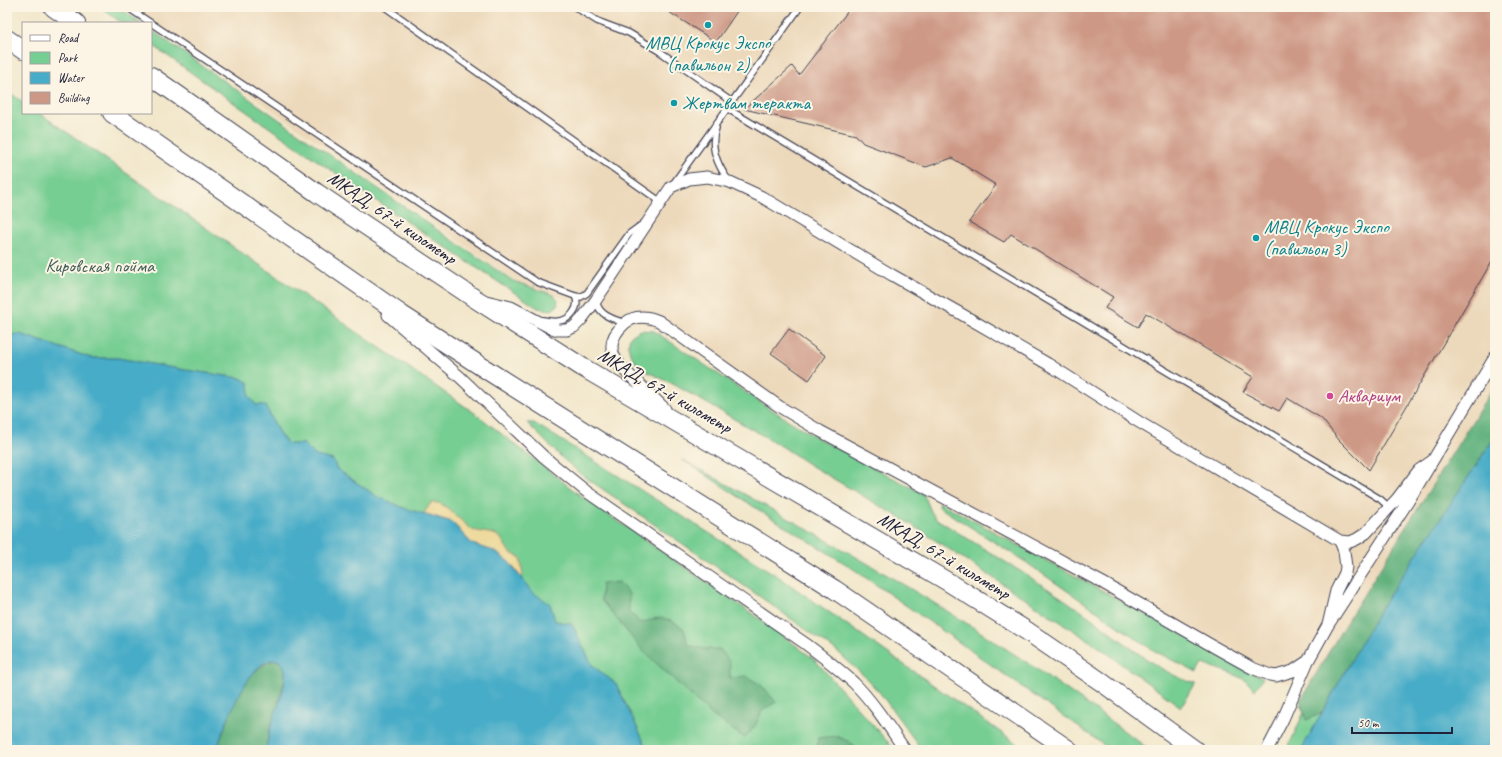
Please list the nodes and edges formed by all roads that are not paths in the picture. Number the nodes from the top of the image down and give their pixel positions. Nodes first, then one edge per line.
1 (53, 7) edge
2 (127, 7) edge
3 (385, 7) edge
4 (575, 7) edge
5 (800, 7) edge
6 (75, 22) edge
7 (149, 22) edge
8 (152, 24) edge
9 (7, 39) edge
10 (22, 49) edge
11 (152, 77) edge
12 (732, 102) junction
13 (728, 109) junction
14 (113, 114) edge
15 (719, 120) junction
16 (730, 182) junction
17 (671, 187) junction
18 (661, 202) junction
19 (651, 218) junction
20 (305, 247) junction
21 (575, 296) junction
22 (474, 298) junction
23 (596, 300) junction
24 (536, 320) junction
25 (625, 323) junction
26 (1495, 357) edge
27 (681, 425) junction
28 (1432, 461) junction
29 (1390, 508) junction
30 (1340, 541) junction
31 (1328, 625) junction
32 (1308, 661) junction
33 (905, 750) edge
34 (1069, 750) edge
35 (1195, 750) edge
36 (1267, 750) edge

1 - 6 highway
2 - 7 lane
3 - 18 lane
4 - 12 lane
5 - 12 lane
8 - 21 lane
9 - 10 highway
11 - 22 highway, МКАД, 67-й километр
12 - 13 lane
13 - 15 lane
13 - 29 lane
14 - 20 highway
15 - 16 lane
15 - 17 lane
16 - 17 street
16 - 30 street
17 - 18 street
18 - 19 street
19 - 21 lane
19 - 23 street
20 - 33 street
20 - 34 highway
21 - 24 lane
22 - 24 street
22 - 27 highway, МКАД, 67-й километр
23 - 24 street
23 - 25 lane
25 - 27 street
25 - 32 street
26 - 28 street
27 - 35 highway, МКАД, 67-й километр
28 - 29 street
28 - 31 street
29 - 30 street
30 - 31 street
31 - 32 street
32 - 36 street

